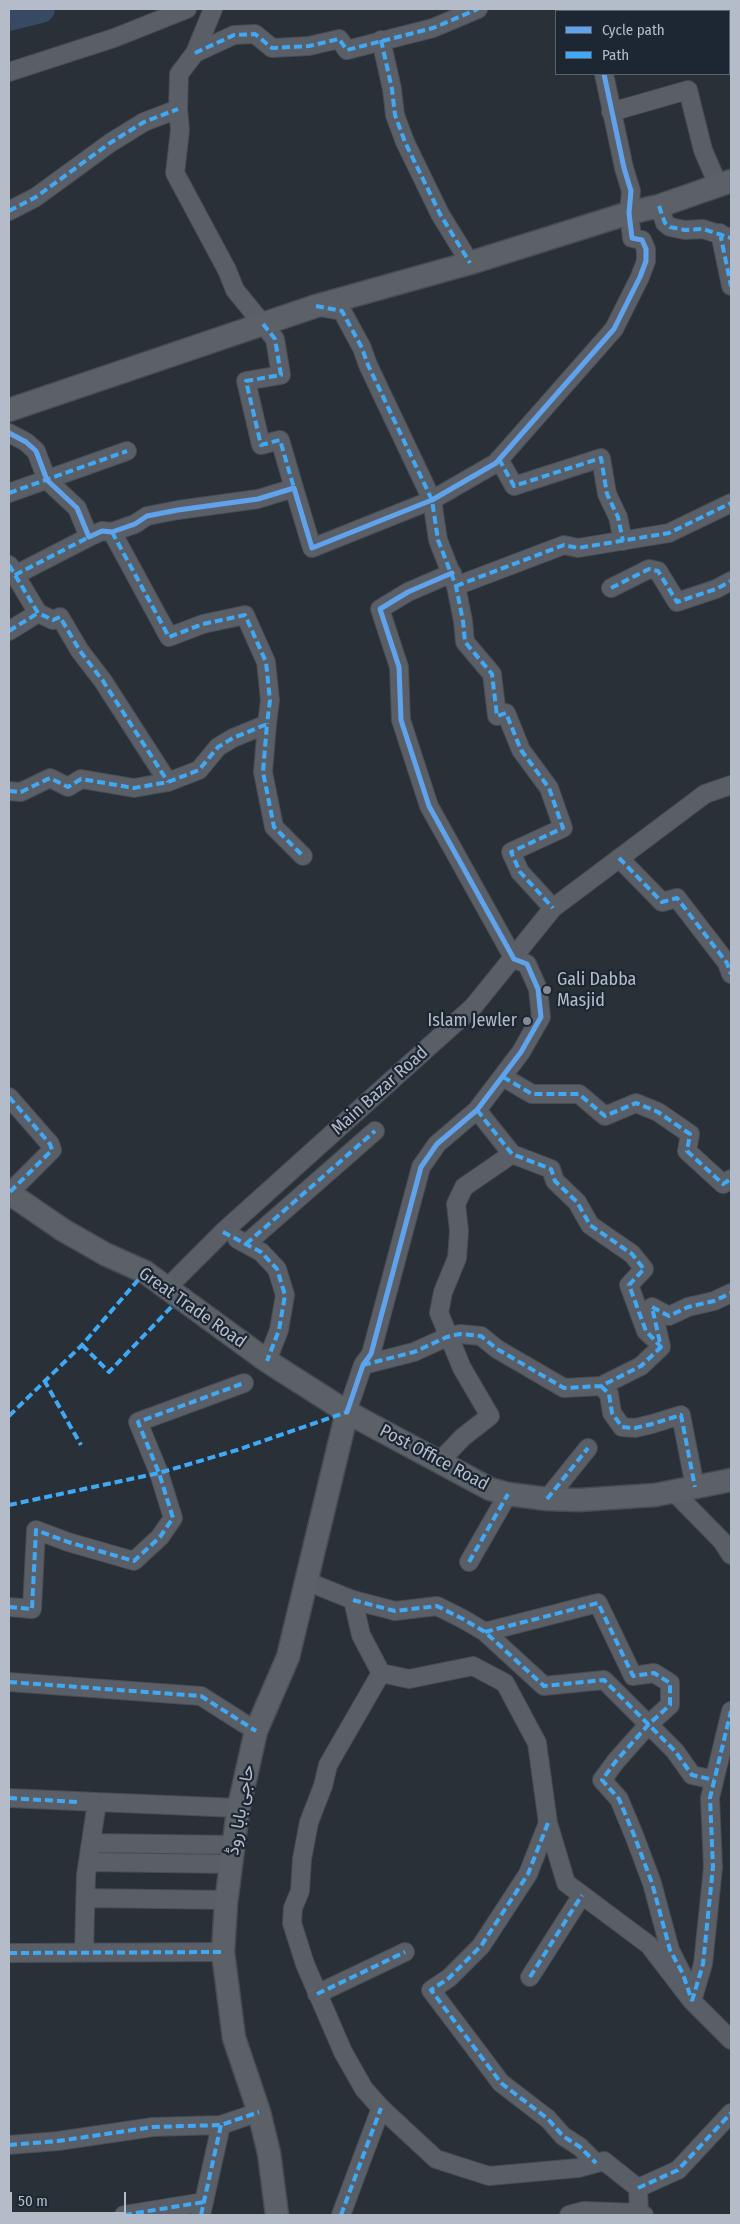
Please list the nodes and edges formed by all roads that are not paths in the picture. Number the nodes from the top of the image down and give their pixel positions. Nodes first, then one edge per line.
1 (186, 9) edge
2 (213, 9) edge
3 (478, 9) edge
4 (457, 12) edge
5 (381, 40) junction
6 (196, 53) junction
7 (9, 72) edge
8 (604, 75) edge
9 (178, 109) junction
10 (612, 112) junction
11 (725, 183) edge
12 (658, 206) junction
13 (9, 211) edge
14 (629, 213) junction
15 (726, 235) edge
16 (470, 263) junction
17 (731, 286) edge
18 (316, 306) junction
19 (263, 324) junction
20 (9, 410) edge
21 (9, 433) edge
22 (127, 451) dead end
23 (500, 459) junction
24 (47, 480) junction
25 (294, 488) junction
26 (9, 493) edge
27 (432, 500) junction
28 (731, 503) edge
29 (112, 532) junction
30 (89, 537) junction
31 (623, 541) junction
32 (12, 570) edge
33 (454, 580) junction
34 (731, 581) edge
35 (611, 588) dead end
36 (38, 613) junction
37 (9, 631) edge
38 (267, 724) junction
39 (168, 782) junction
40 (731, 784) edge
41 (9, 791) edge
42 (303, 856) dead end
43 (619, 858) junction
44 (553, 908) junction
45 (514, 958) junction
46 (730, 966) edge
47 (503, 1077) junction
48 (9, 1097) edge
49 (477, 1110) junction
50 (375, 1131) dead end
51 (512, 1154) junction
52 (731, 1179) edge
53 (9, 1193) edge
54 (223, 1232) junction
55 (246, 1244) junction
56 (167, 1288) junction
57 (730, 1297) edge
58 (447, 1337) junction
59 (661, 1347) junction
60 (267, 1361) junction
61 (363, 1364) junction
62 (244, 1383) dead end
63 (601, 1386) junction
64 (347, 1412) junction
65 (588, 1448) dead end
66 (439, 1462) junction
67 (731, 1480) edge
68 (695, 1487) junction
69 (673, 1491) junction
70 (508, 1494) junction
71 (547, 1499) junction
72 (731, 1555) edge
73 (469, 1562) dead end
74 (306, 1581) junction
75 (353, 1600) junction
76 (9, 1607) edge
77 (485, 1632) junction
78 (381, 1673) junction
79 (9, 1682) edge
80 (731, 1711) edge
81 (649, 1724) junction
82 (256, 1731) junction
83 (714, 1780) junction
84 (9, 1798) edge
85 (97, 1802) junction
86 (238, 1808) junction
87 (548, 1823) junction
88 (91, 1843) junction
89 (232, 1854) junction
90 (88, 1862) junction
91 (582, 1895) junction
92 (85, 1898) junction
93 (226, 1900) junction
94 (223, 1952) junction
95 (405, 1952) dead end
96 (9, 1953) edge
97 (84, 1953) junction
98 (530, 1977) dead end
99 (317, 1994) junction
100 (692, 2002) junction
101 (731, 2040) edge
102 (381, 2108) junction
103 (259, 2112) junction
104 (731, 2113) edge
105 (221, 2125) junction
106 (9, 2145) edge
107 (596, 2163) junction
108 (638, 2188) junction
109 (202, 2209) edge
110 (642, 2214) edge
111 (124, 2215) edge
112 (277, 2215) edge
113 (341, 2215) edge
114 (569, 2215) edge

1 - 7 street
2 - 6 street
3 - 4 street
4 - 5 street
5 - 6 street
5 - 16 street
6 - 9 street
8 - 10 street
9 - 13 street
9 - 19 street
10 - 11 street
10 - 14 street
11 - 12 main road
12 - 14 main road
12 - 15 street
14 - 16 main road
14 - 23 street
15 - 17 street
16 - 18 main road
18 - 19 main road
18 - 27 street
19 - 20 main road
19 - 25 street
21 - 24 street
22 - 24 street
23 - 27 street
23 - 31 street
24 - 26 street
24 - 30 street
25 - 27 street
25 - 29 street
27 - 33 street
28 - 31 street
29 - 30 street
29 - 38 street
30 - 32 street
31 - 33 street
32 - 36 street
33 - 44 street
33 - 45 street
34 - 35 street
36 - 37 street
36 - 39 street
38 - 39 street
38 - 42 street
39 - 41 street
40 - 43 street, Main Bazar Road
43 - 44 street, Main Bazar Road
43 - 46 street
44 - 45 street, Main Bazar Road
45 - 47 street
45 - 54 street, Main Bazar Road
47 - 49 street
47 - 52 street
48 - 53 street
49 - 51 street
49 - 61 street
50 - 55 street
51 - 58 street
51 - 59 street
53 - 56 main road, Great Trade Road
54 - 55 street
54 - 56 street, Main Bazar Road
55 - 60 street
56 - 60 main road, Great Trade Road
57 - 59 street
58 - 61 street
58 - 63 street
58 - 66 street
59 - 63 street
60 - 64 main road, Great Trade Road
61 - 64 street
62 - 76 street
63 - 68 street
64 - 66 main road, Post Office Road
64 - 74 main road, حاجی بابا روڈ
65 - 71 street
66 - 70 main road, Post Office Road
67 - 68 main road, Post Office Road
68 - 69 main road, Post Office Road
69 - 71 main road, Post Office Road
69 - 72 street
70 - 71 main road, Post Office Road
70 - 73 street
74 - 75 street
74 - 82 main road, حاجی بابا روڈ
75 - 77 street
75 - 78 street
77 - 81 street
77 - 81 street
78 - 87 street
78 - 99 street
79 - 82 street
80 - 83 street
81 - 83 street
81 - 100 street
82 - 86 main road, حاجی بابا روڈ
83 - 100 street
84 - 85 street
85 - 86 street
85 - 88 street
86 - 89 main road, حاجی بابا روڈ
87 - 91 street
87 - 107 street
88 - 89 street
88 - 90 street
89 - 90 street
89 - 93 main road, حاجی بابا روڈ
90 - 92 street
91 - 98 street
91 - 100 street
92 - 93 street
92 - 97 street
93 - 94 main road, حاجی بابا روڈ
94 - 97 street
94 - 103 main road, حاجی بابا روڈ
95 - 99 street
96 - 97 street
99 - 102 street
100 - 101 street
102 - 107 street
102 - 113 street
103 - 105 street
103 - 112 main road, حاجی بابا روڈ
104 - 108 street
105 - 106 street
105 - 109 street
107 - 108 street
108 - 110 street
109 - 111 street
110 - 114 street

